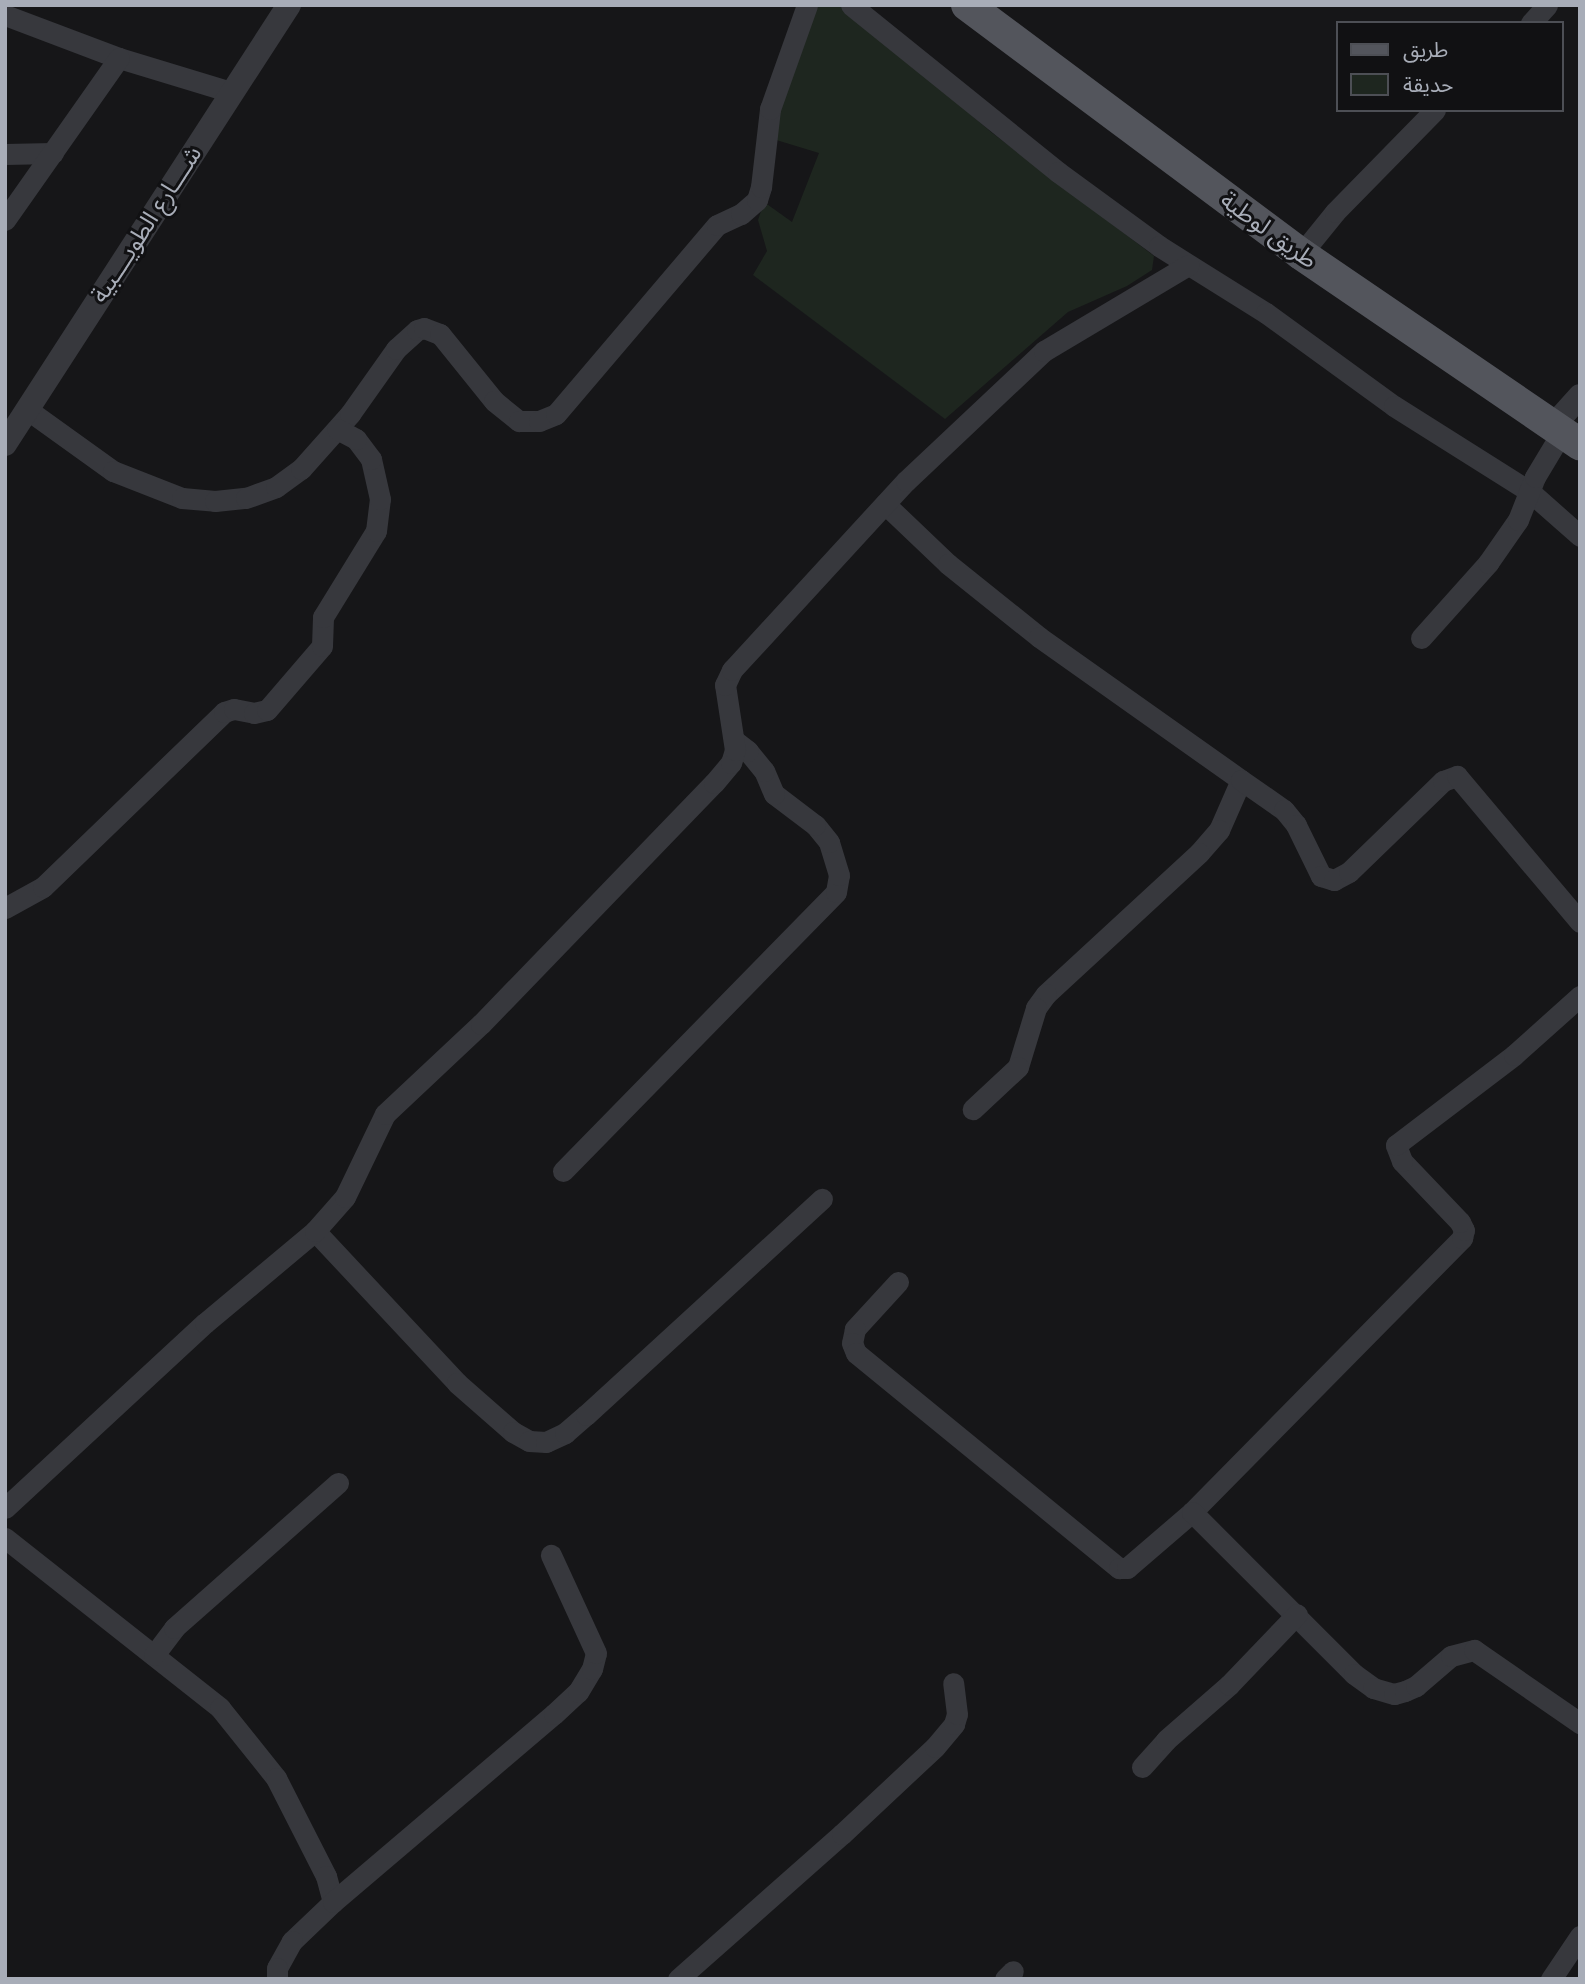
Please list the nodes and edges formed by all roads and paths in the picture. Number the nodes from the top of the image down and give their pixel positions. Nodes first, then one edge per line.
1 (289, 5) edge
2 (807, 5) edge
3 (851, 5) edge
4 (967, 5) edge
5 (1547, 5) edge
6 (6, 18) edge
7 (1533, 21) edge
8 (119, 58) junction
9 (231, 92) junction
10 (1433, 112) edge
11 (53, 153) junction
12 (5, 154) edge
13 (5, 220) edge
14 (1301, 254) junction
15 (1188, 265) junction
16 (1580, 397) edge
17 (28, 410) junction
18 (337, 429) junction
19 (1570, 434) edge
20 (5, 444) edge
21 (1529, 491) junction
22 (885, 504) junction
23 (1580, 536) edge
24 (1421, 638) dead end
25 (735, 741) junction
26 (1241, 780) junction
27 (5, 908) edge
28 (1580, 922) edge
29 (1580, 996) edge
30 (974, 1109) dead end
31 (564, 1171) dead end
32 (822, 1199) dead end
33 (315, 1231) junction
34 (898, 1283) dead end
35 (338, 1483) dead end
36 (5, 1508) edge
37 (1192, 1512) junction
38 (5, 1538) edge
39 (551, 1555) dead end
40 (1297, 1614) junction
41 (154, 1655) junction
42 (953, 1683) dead end
43 (1580, 1723) edge
44 (1142, 1767) dead end
45 (333, 1902) junction
46 (1580, 1936) edge
47 (277, 1979) edge
48 (678, 1979) edge
49 (1551, 1979) edge

1 - 9 street, شــــارع الطويــــبية
2 - 18 street
3 - 15 street
4 - 14 main road, طريق لوطية
5 - 7 street
6 - 8 street
8 - 9 street
8 - 11 street
9 - 17 street, شــــارع الطويــــبية
10 - 14 street
11 - 12 street
11 - 13 street
14 - 19 main road, طريق لوطية
15 - 21 street
15 - 22 street
16 - 19 street
17 - 18 street
17 - 20 street, شــــارع الطويــــبية
18 - 27 street
19 - 21 street
21 - 23 street
21 - 24 street
22 - 25 street
22 - 26 street
25 - 31 street
25 - 33 street
26 - 28 street
26 - 30 street
29 - 37 street
32 - 33 street
33 - 36 street
34 - 37 street
35 - 41 street
37 - 40 street
38 - 41 street
39 - 45 street
40 - 43 street
40 - 44 street
41 - 45 street
42 - 48 street
45 - 47 street
46 - 49 street

